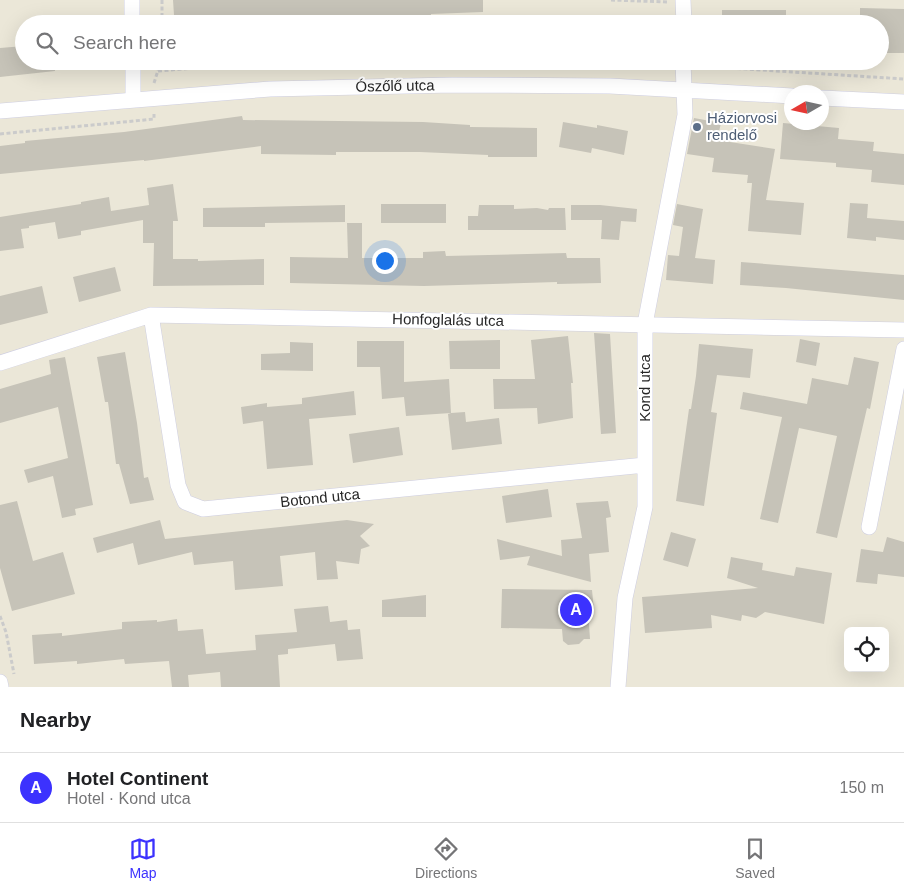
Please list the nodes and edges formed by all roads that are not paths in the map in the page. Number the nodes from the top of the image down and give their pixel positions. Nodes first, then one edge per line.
1 (132, 0) edge
2 (684, 1) edge
3 (132, 15) edge
4 (684, 15) edge
5 (133, 70) edge
6 (683, 70) edge
7 (683, 91) junction
8 (784, 96) edge
9 (829, 98) edge
10 (133, 100) junction
11 (904, 102) edge
12 (0, 111) edge
13 (151, 314) junction
14 (645, 324) junction
15 (904, 330) edge
16 (904, 349) edge
17 (0, 363) edge
18 (645, 465) junction
19 (870, 527) dead end
20 (7, 680) edge
21 (1, 687) edge
22 (618, 687) edge

1 - 3 street
2 - 4 street
5 - 10 street
6 - 7 street, Kond utca
7 - 8 street, Ószőlő utca
7 - 10 street, Ószőlő utca
7 - 14 street, Kond utca
9 - 11 street
10 - 12 street, Ószőlő utca
13 - 14 street, Honfoglalás utca
13 - 17 street, Honfoglalás utca
13 - 18 street, Botond utca
14 - 15 street, Honfoglalás utca
14 - 18 street, Kond utca
16 - 19 street
18 - 22 street, Kond utca
20 - 21 street

